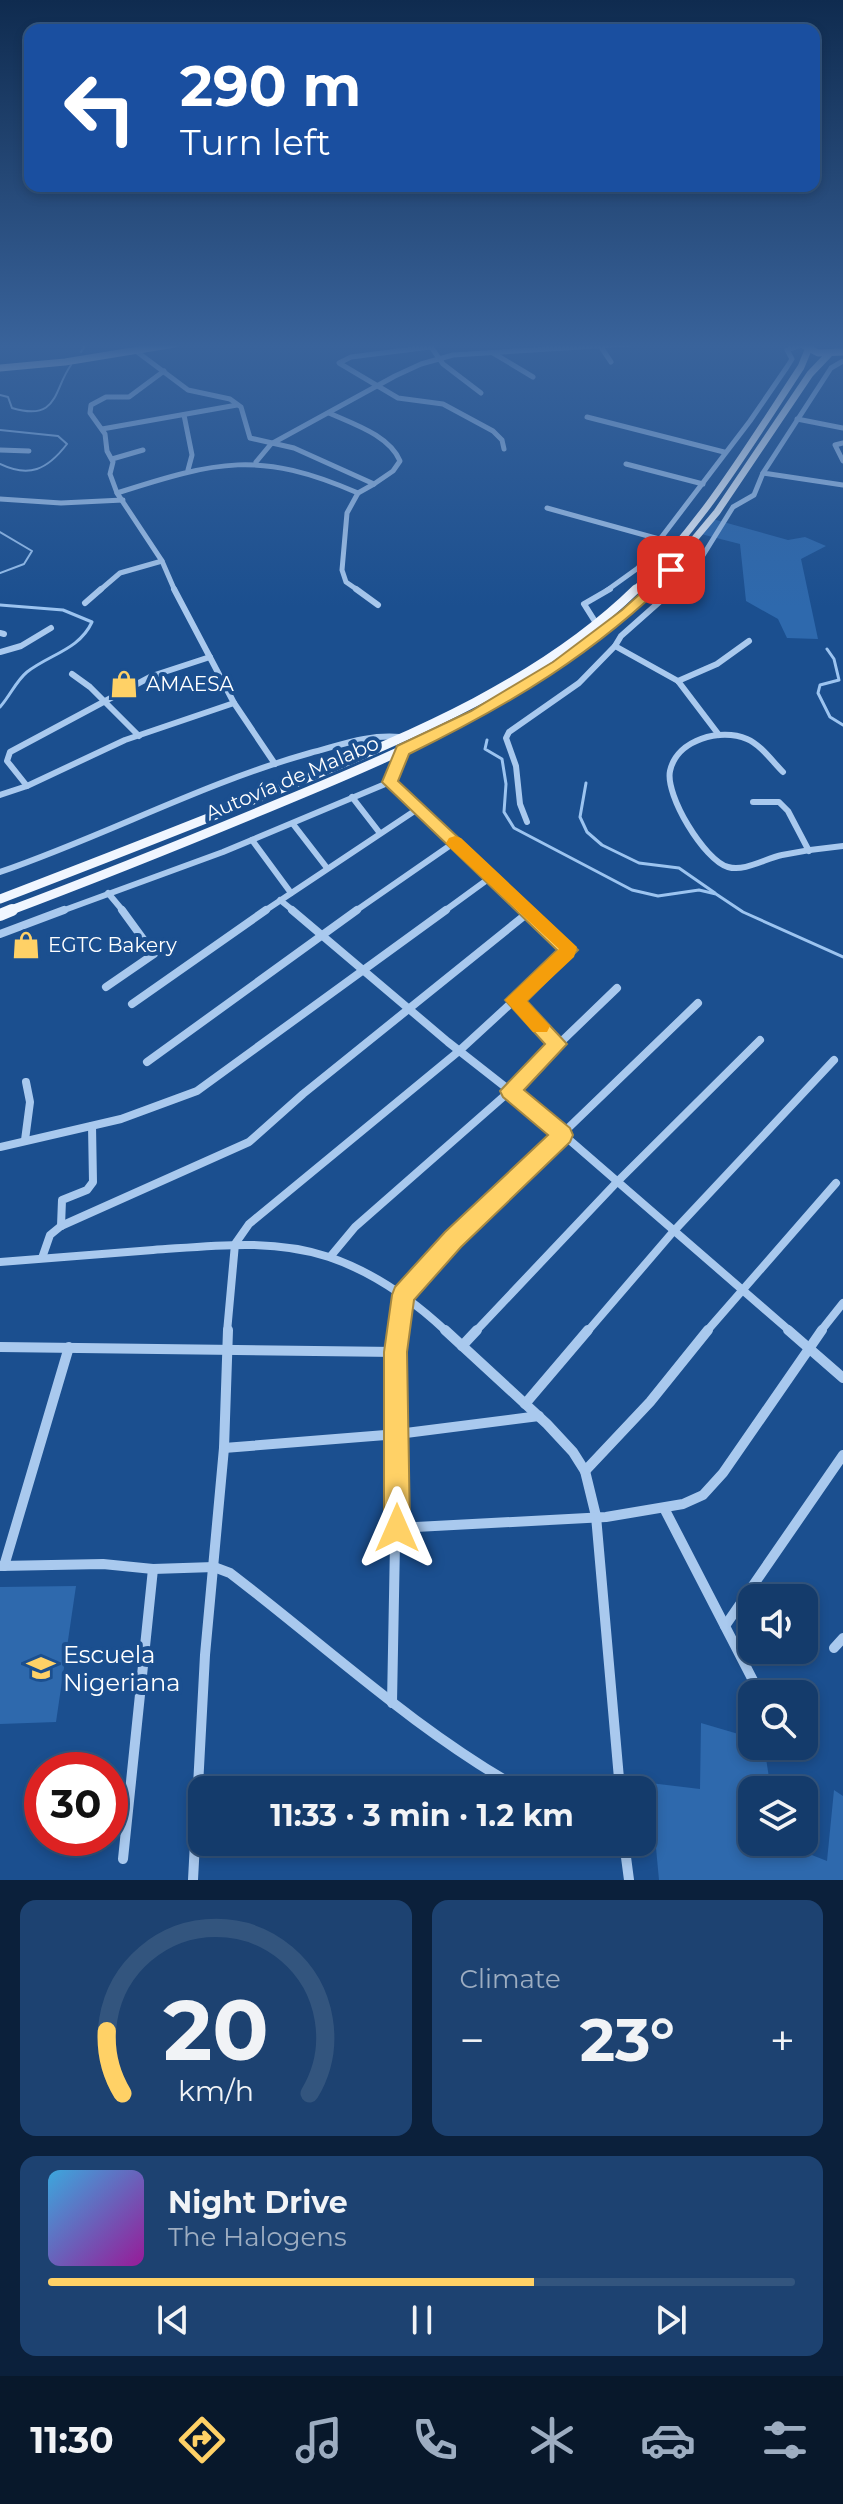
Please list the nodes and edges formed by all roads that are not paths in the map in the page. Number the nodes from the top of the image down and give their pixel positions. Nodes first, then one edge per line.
1 (103, 432) edge
2 (187, 432) edge
3 (248, 432) edge
4 (294, 432) edge
5 (365, 432) edge
6 (494, 432) edge
7 (645, 432) edge
8 (741, 432) edge
9 (756, 432) edge
10 (770, 432) edge
11 (791, 432) edge
12 (843, 443) edge
13 (271, 444) junction
14 (504, 449) dead end
15 (0, 450) edge
16 (143, 450) dead end
17 (29, 451) dead end
18 (724, 452) junction
19 (112, 459) junction
20 (843, 461) edge
21 (256, 462) junction
22 (626, 464) dead end
23 (188, 470) junction
24 (763, 473) junction
25 (374, 484) junction
26 (703, 484) junction
27 (843, 485) edge
28 (117, 493) junction
29 (358, 493) junction
30 (0, 499) edge
31 (123, 500) junction
32 (547, 508) dead end
33 (659, 539) junction
34 (162, 561) junction
35 (85, 603) dead end
36 (378, 605) dead end
37 (596, 623) junction
38 (51, 628) dead end
39 (749, 641) dead end
40 (615, 646) junction
41 (0, 652) edge
42 (210, 657) junction
43 (72, 674) dead end
44 (678, 681) junction
45 (106, 702) junction
46 (234, 703) junction
47 (719, 735) junction
48 (139, 736) junction
49 (402, 738) junction
50 (403, 750) junction
51 (275, 764) junction
52 (783, 772) dead end
53 (390, 782) junction
54 (27, 786) junction
55 (0, 795) edge
56 (352, 797) junction
57 (753, 802) dead end
58 (416, 810) junction
59 (527, 822) dead end
60 (293, 824) junction
61 (379, 832) junction
62 (252, 840) junction
63 (455, 842) junction
64 (843, 846) edge
65 (809, 851) junction
66 (327, 868) junction
67 (0, 872) edge
68 (491, 877) junction
69 (108, 893) junction
70 (291, 893) junction
71 (0, 899) edge
72 (280, 900) junction
73 (529, 912) junction
74 (0, 915) edge
75 (0, 934) edge
76 (320, 935) junction
77 (364, 970) junction
78 (106, 987) dead end
79 (617, 988) dead end
80 (515, 1000) junction
81 (698, 1003) dead end
82 (132, 1004) dead end
83 (409, 1008) junction
84 (760, 1040) dead end
85 (557, 1044) junction
86 (459, 1051) junction
87 (834, 1060) dead end
88 (147, 1062) dead end
89 (26, 1082) dead end
90 (510, 1091) junction
91 (92, 1126) junction
92 (563, 1135) junction
93 (25, 1140) junction
94 (0, 1147) edge
95 (616, 1183) junction
96 (836, 1183) dead end
97 (61, 1226) junction
98 (672, 1233) junction
99 (235, 1244) junction
100 (330, 1257) junction
101 (42, 1258) junction
102 (0, 1262) edge
103 (740, 1291) junction
104 (403, 1295) junction
105 (843, 1303) edge
106 (462, 1346) junction
107 (0, 1347) edge
108 (69, 1347) junction
109 (807, 1349) junction
110 (226, 1350) junction
111 (396, 1352) junction
112 (843, 1378) edge
113 (525, 1404) junction
114 (539, 1416) junction
115 (398, 1434) junction
116 (224, 1448) junction
117 (843, 1455) edge
118 (585, 1471) junction
119 (665, 1510) junction
120 (596, 1516) junction
121 (397, 1528) junction
122 (2, 1566) edge
123 (214, 1567) junction
124 (153, 1569) junction
125 (725, 1626) junction
126 (843, 1638) edge
127 (834, 1648) dead end
128 (753, 1680) edge
129 (392, 1703) junction
130 (494, 1776) edge
131 (619, 1776) edge
132 (626, 1856) edge
133 (123, 1859) dead end
134 (193, 1880) edge
135 (629, 1880) edge

1 - 19 street
2 - 23 street
3 - 13 street
4 - 13 street
5 - 25 street
6 - 14 street
7 - 18 street
8 - 18 street
9 - 37 main road, Autovía de Malabo
10 - 50 main road, Autovía de Malabo
11 - 24 street
12 - 20 street
13 - 21 street
13 - 25 street
15 - 17 street
16 - 19 street
18 - 26 street
19 - 28 street
21 - 23 street
21 - 29 street
22 - 26 street
23 - 28 street
24 - 27 street
24 - 40 street
25 - 29 street
26 - 33 street
28 - 31 street
29 - 36 street
30 - 31 street
31 - 34 street
32 - 33 street
33 - 37 street
34 - 35 street
34 - 42 street
37 - 49 main road, Autovía de Malabo
38 - 41 street
39 - 44 street
40 - 44 street
40 - 59 street
42 - 45 street
42 - 46 street
43 - 45 street
44 - 47 street
45 - 48 street
45 - 54 street
46 - 48 street
46 - 51 street
47 - 52 street
47 - 65 street
48 - 54 street
49 - 51 street
49 - 71 main road, Autovía de Malabo
50 - 53 street
50 - 74 main road, Autovía de Malabo
51 - 67 street
53 - 56 street
53 - 58 street
54 - 55 street
56 - 60 street
56 - 61 street
57 - 65 street
58 - 61 street
58 - 63 street
60 - 62 street
60 - 66 street
61 - 66 street
62 - 69 street
62 - 70 street
63 - 68 street
63 - 76 street
64 - 65 street
66 - 70 street
68 - 73 street
68 - 77 street
69 - 75 street
69 - 78 street
70 - 72 street
72 - 76 street
72 - 82 street
73 - 80 street
73 - 83 street
76 - 77 street
76 - 88 street
77 - 83 street
77 - 91 street
79 - 85 street
80 - 85 street
80 - 86 street
81 - 92 street
83 - 86 street
83 - 97 street
84 - 95 street
85 - 90 street
86 - 90 street
86 - 99 street
87 - 98 street
89 - 93 street
90 - 92 street
90 - 100 street
91 - 93 street
91 - 97 street
92 - 95 street
92 - 104 street
93 - 94 street
95 - 98 street
95 - 106 street
96 - 103 street
97 - 101 street
98 - 103 street
98 - 113 street
99 - 100 street
99 - 101 street
99 - 110 street
100 - 104 street
101 - 102 street
103 - 109 street
103 - 118 street
104 - 106 street
104 - 111 street
105 - 109 street
106 - 113 street
107 - 108 street
108 - 110 street
108 - 122 street
109 - 112 street
109 - 119 street
110 - 111 street
110 - 116 street
111 - 115 street
113 - 114 street
114 - 115 street
114 - 118 street
115 - 116 street
115 - 121 street
116 - 123 street
117 - 125 street
118 - 120 street
119 - 120 street
119 - 125 street
120 - 121 street
120 - 131 street
121 - 129 street
122 - 124 street
123 - 124 street
123 - 129 street
123 - 134 street
124 - 133 street
125 - 128 street
126 - 127 street
129 - 130 street
132 - 135 street

